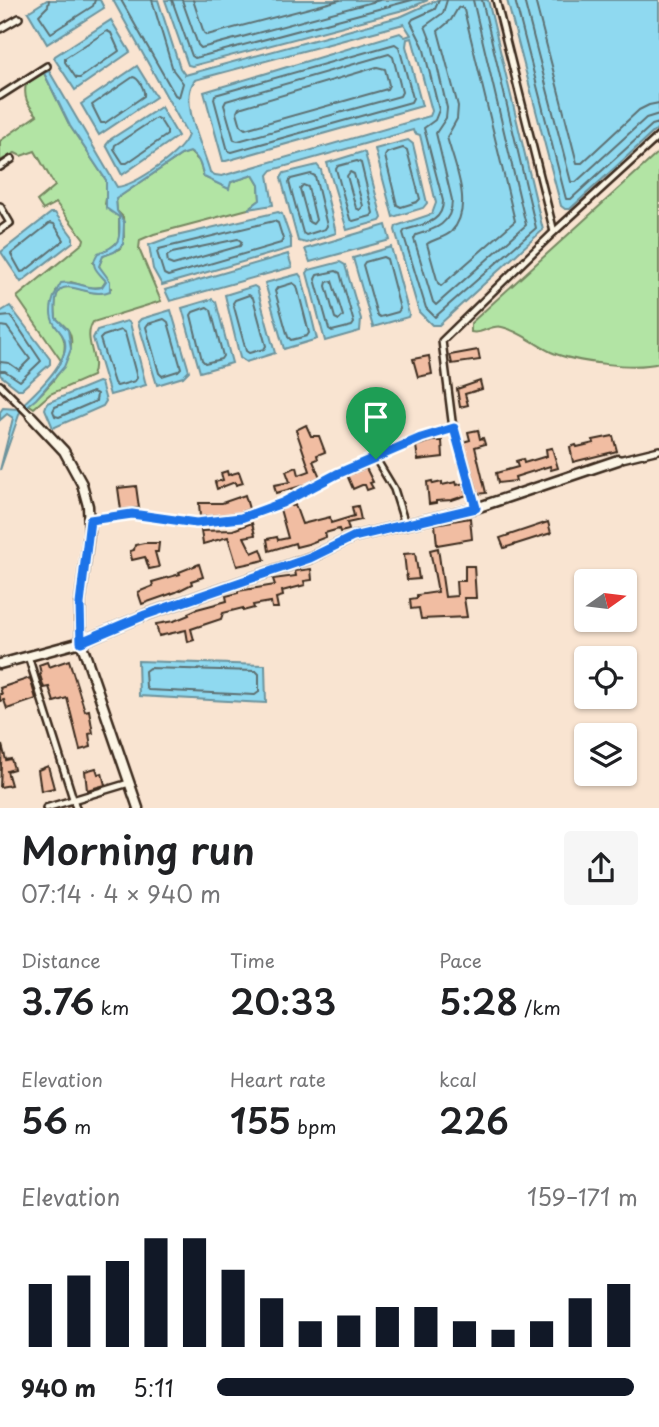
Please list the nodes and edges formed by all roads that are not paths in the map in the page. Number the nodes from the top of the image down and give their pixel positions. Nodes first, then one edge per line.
1 (496, 0) edge
2 (19, 18) dead end
3 (0, 29) edge
4 (47, 66) dead end
5 (0, 96) edge
6 (659, 136) edge
7 (12, 159) dead end
8 (0, 167) edge
9 (0, 206) edge
10 (0, 230) edge
11 (554, 232) junction
12 (0, 385) edge
13 (31, 416) joint
14 (454, 428) junction
15 (659, 450) edge
16 (376, 459) junction
17 (618, 460) joint
18 (476, 508) junction
19 (90, 520) junction
20 (405, 524) junction
21 (81, 642) junction
22 (28, 656) junction
23 (0, 664) edge
24 (129, 783) junction
25 (74, 800) junction
26 (46, 807) edge
27 (76, 807) edge
28 (138, 807) edge

1 - 11 street
2 - 3 street
4 - 5 street
6 - 11 street
7 - 8 street
9 - 10 street
11 - 14 street
12 - 13 street
13 - 19 street
14 - 16 street
14 - 18 street
15 - 17 street
16 - 19 street
16 - 20 street
17 - 18 street
18 - 20 street
19 - 21 street
20 - 21 street
21 - 22 street
21 - 24 street
22 - 23 street
22 - 25 street
24 - 25 street
24 - 28 street
25 - 26 street
25 - 27 street

